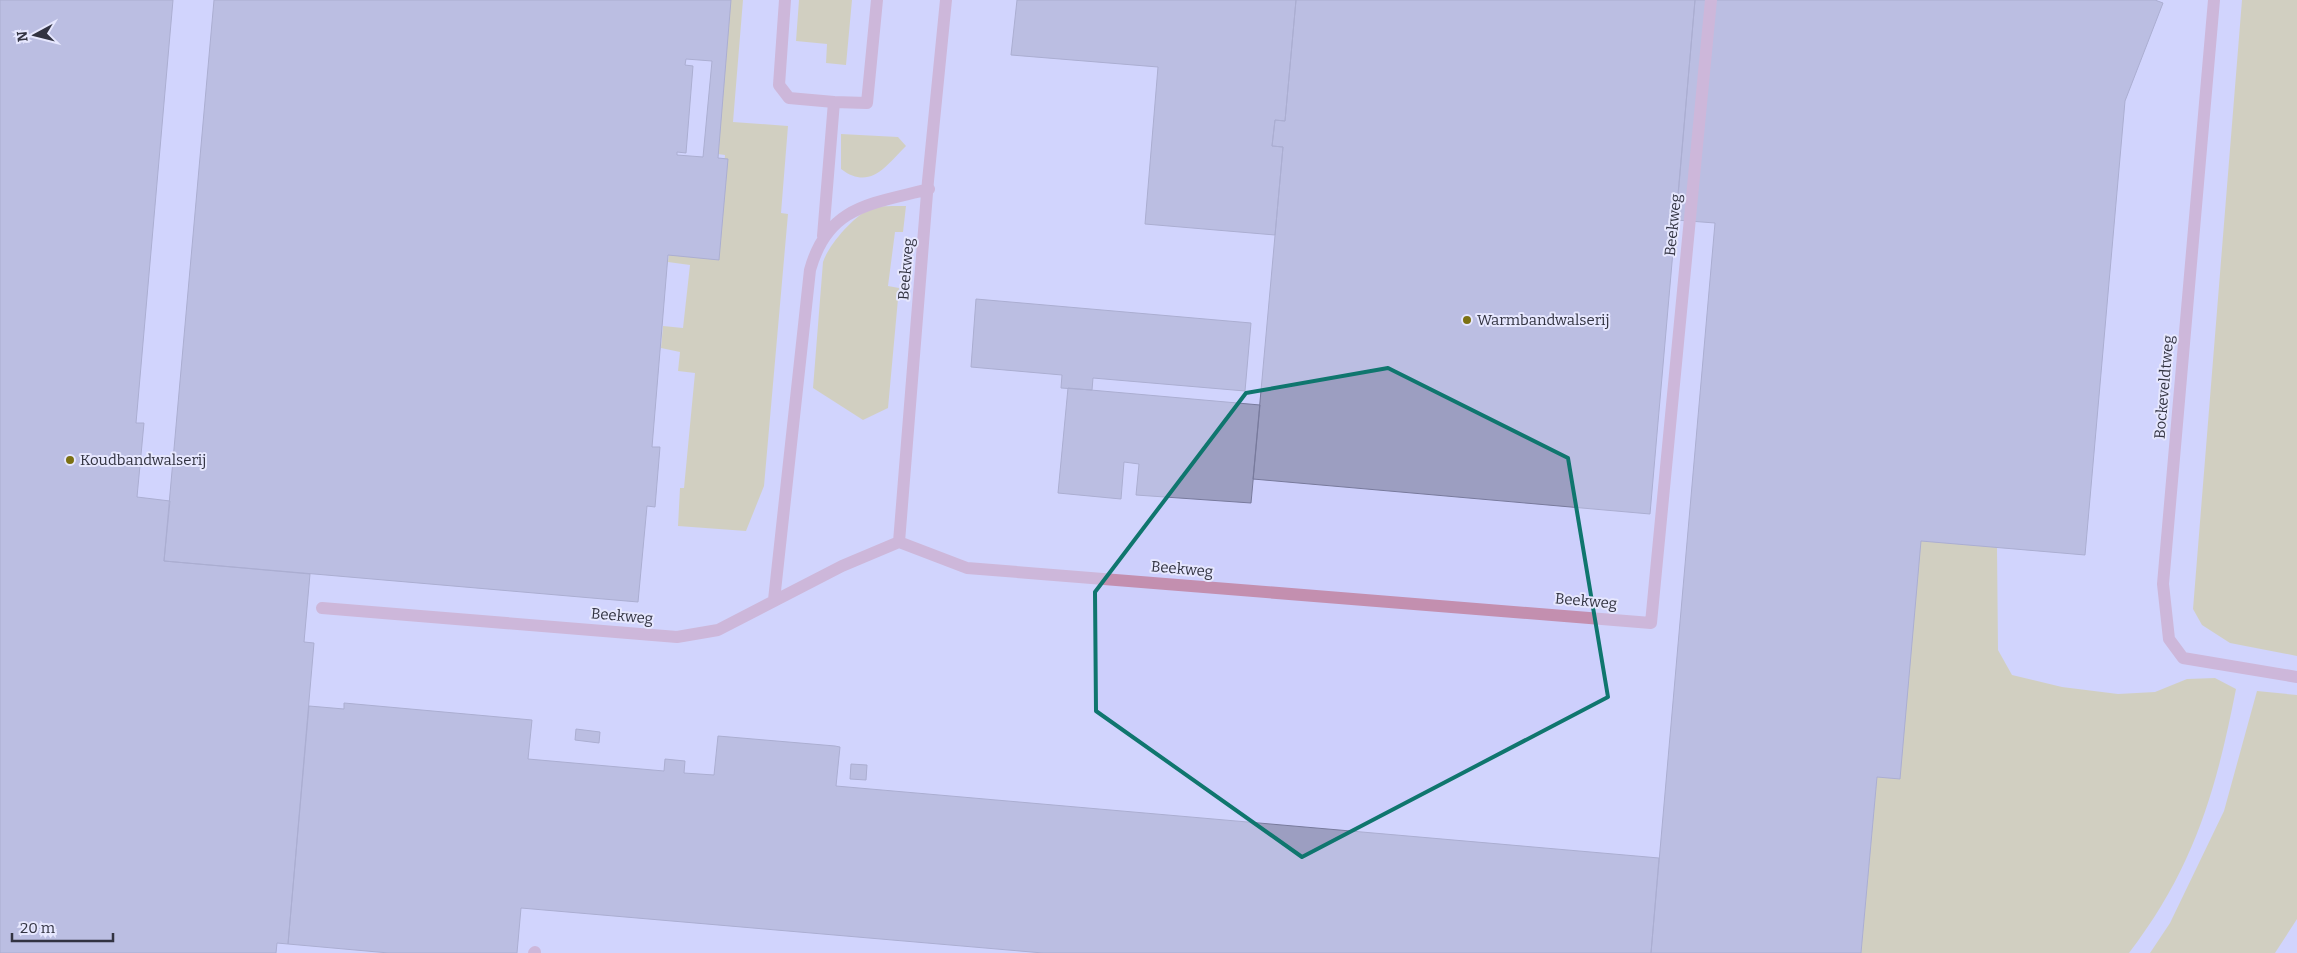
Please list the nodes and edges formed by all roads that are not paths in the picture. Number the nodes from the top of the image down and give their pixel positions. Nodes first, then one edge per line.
1 (784, 0) edge
2 (877, 0) edge
3 (946, 0) edge
4 (1711, 0) edge
5 (2214, 0) edge
6 (834, 102) junction
7 (929, 189) junction
8 (824, 236) junction
9 (899, 542) junction
10 (774, 600) junction
11 (322, 608) dead end
12 (2297, 678) edge

1 - 6 lane
2 - 6 lane
3 - 7 lane, Beekweg
4 - 9 lane, Beekweg
5 - 12 lane, Bockeveldtweg
6 - 8 lane
7 - 8 lane
7 - 9 lane, Beekweg
8 - 10 lane
9 - 10 lane, Beekweg
10 - 11 lane, Beekweg

